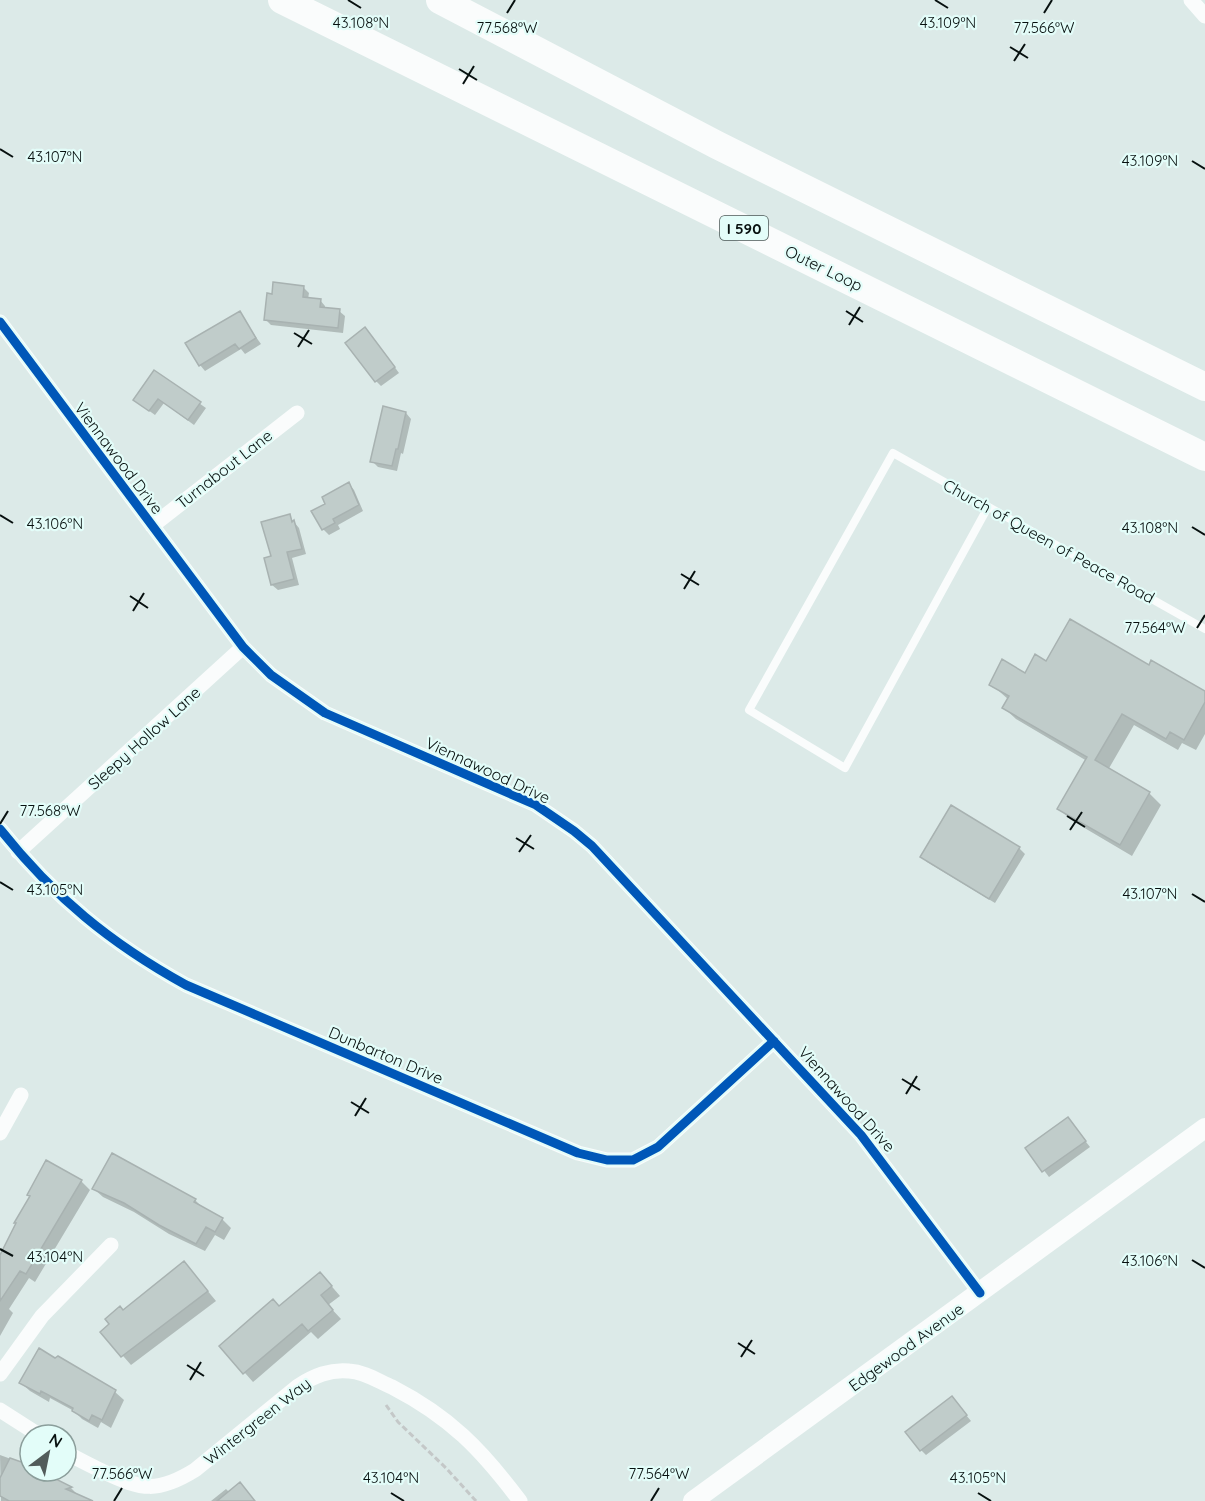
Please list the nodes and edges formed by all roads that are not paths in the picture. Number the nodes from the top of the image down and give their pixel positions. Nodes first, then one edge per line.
1 (282, 0) edge
2 (440, 0) edge
3 (1191, 0) edge
4 (1205, 16) edge
5 (0, 322) edge
6 (1205, 387) edge
7 (297, 413) dead end
8 (1205, 457) edge
9 (988, 507) junction
10 (152, 526) junction
11 (1205, 629) edge
12 (243, 647) junction
13 (0, 830) edge
14 (18, 852) junction
15 (774, 1041) junction
16 (21, 1095) dead end
17 (1205, 1128) edge
18 (0, 1133) edge
19 (111, 1245) dead end
20 (980, 1293) junction
21 (0, 1374) edge
22 (0, 1410) edge
23 (20, 1423) edge
24 (78, 1458) edge
25 (520, 1501) edge
26 (693, 1501) edge

1 - 8 highway, Outer Loop / I 590
2 - 6 highway
3 - 4 street
5 - 10 street, Viennawood Drive
7 - 10 street, Turnabout Lane
9 - 9 lane, Church of Queen of Peace Road
9 - 11 lane, Church of Queen of Peace Road
10 - 12 street, Viennawood Drive
12 - 14 street, Sleepy Hollow Lane
12 - 15 street, Viennawood Drive
13 - 14 street, Dunbarton Drive
14 - 15 street, Dunbarton Drive
15 - 20 street, Viennawood Drive
16 - 18 street
17 - 20 street, Edgewood Avenue
19 - 21 street
20 - 26 street, Edgewood Avenue
22 - 23 street
24 - 25 street, Wintergreen Way

